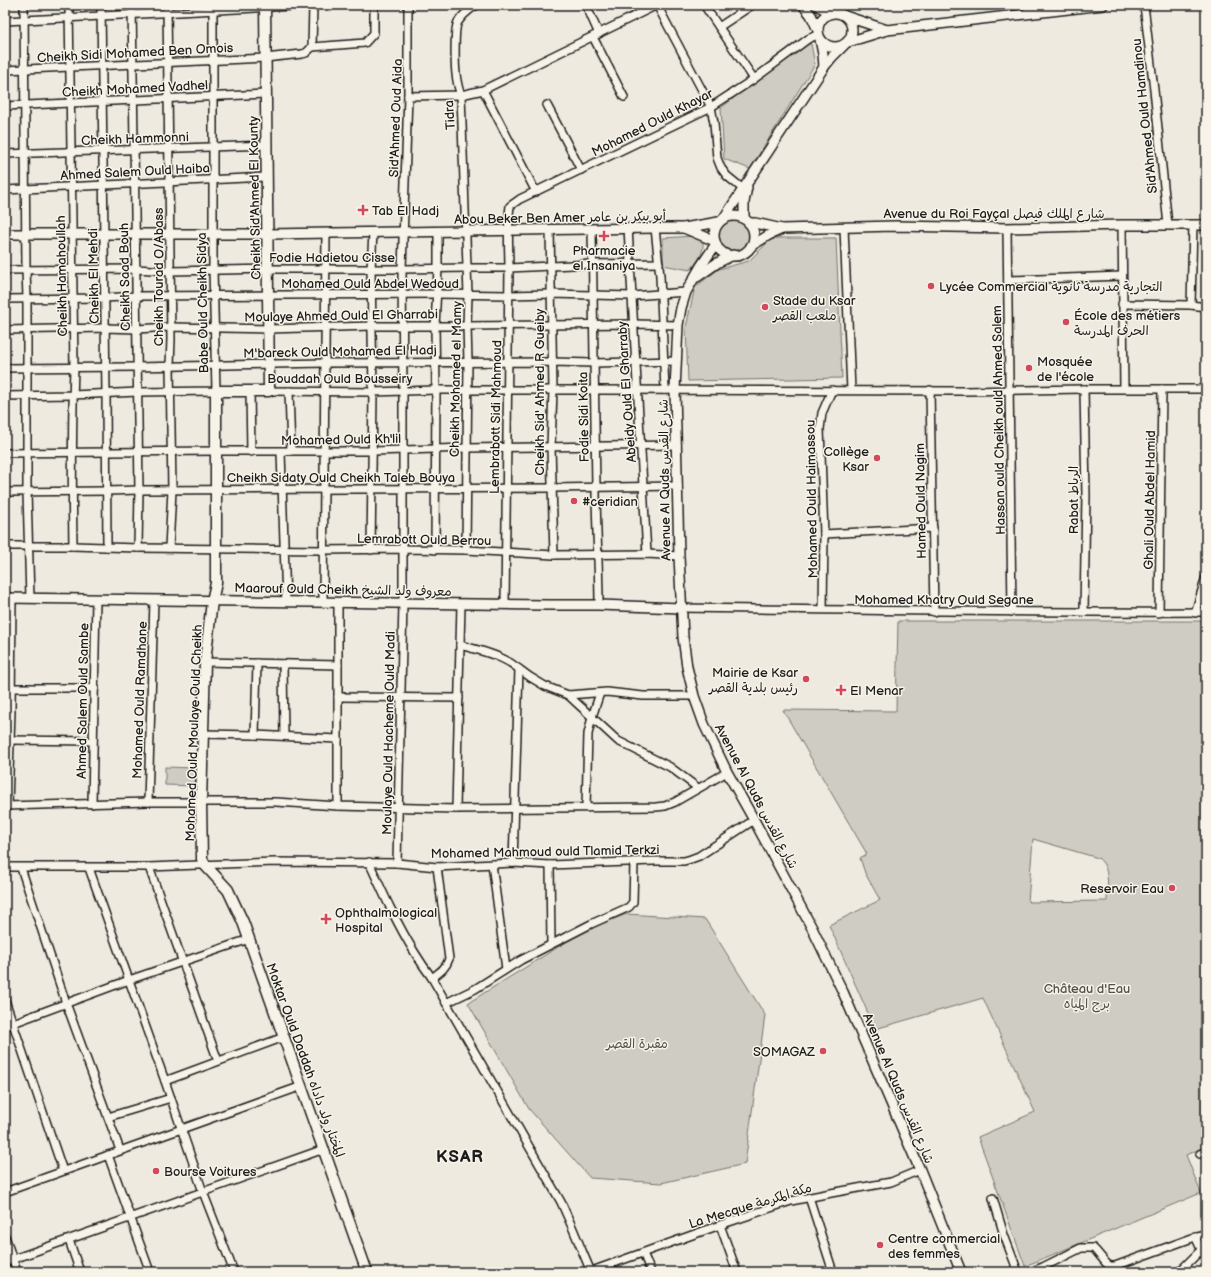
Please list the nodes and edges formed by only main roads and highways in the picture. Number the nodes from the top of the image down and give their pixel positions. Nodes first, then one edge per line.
1 (265, 6) edge
2 (216, 391) joint
3 (269, 391) joint
4 (212, 601) joint
5 (205, 865) joint
6 (367, 1272) edge

1 - 3 main road, Cheikh Sid'Ahmed El Kounty
2 - 3 main road, Bouddah Ould Bousseiry
2 - 4 main road, Babe Ould Cheikh Sidya
4 - 5 main road, Mohamed Ould Moulaye Ould Cheikh
5 - 6 main road, Moktar Ould Daddah المختار ولد داداه

